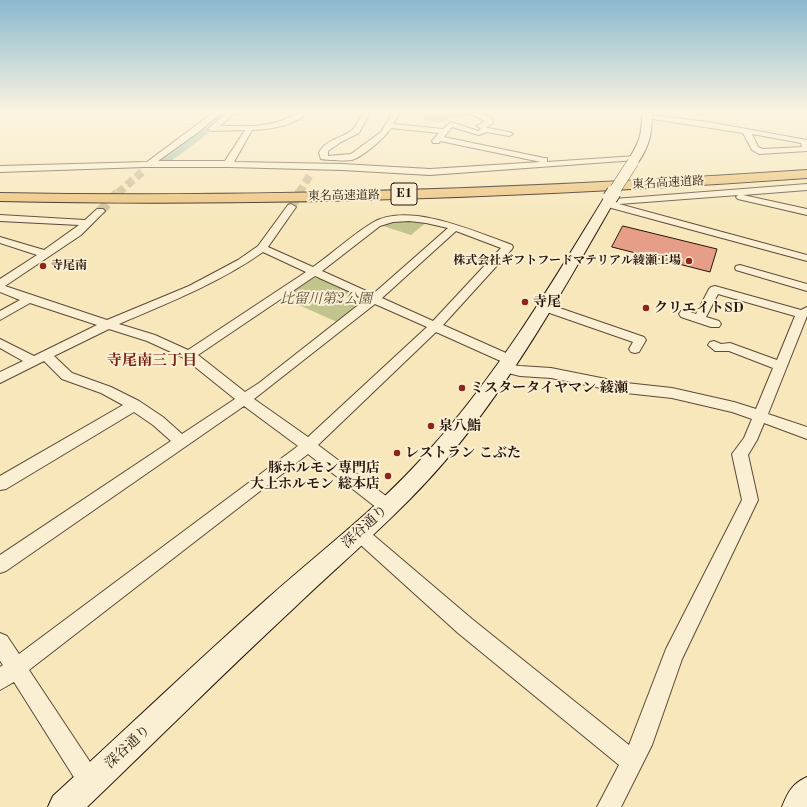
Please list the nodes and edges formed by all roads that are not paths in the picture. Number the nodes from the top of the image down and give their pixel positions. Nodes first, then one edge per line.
1 (170, 149) edge
2 (237, 149) edge
3 (326, 149) edge
4 (364, 149) edge
5 (482, 149) edge
6 (642, 149) edge
7 (756, 149) edge
8 (807, 149) edge
9 (177, 155) dead end
10 (324, 157) junction
11 (807, 160) edge
12 (149, 164) junction
13 (167, 164) junction
14 (228, 164) junction
15 (563, 164) junction
16 (637, 164) junction
17 (760, 164) dead end
18 (316, 166) junction
19 (0, 169) edge
20 (142, 172) tunnel mouth
21 (807, 174) edge
22 (311, 179) joint
23 (335, 182) dead end
24 (366, 182) dead end
25 (807, 187) edge
26 (727, 194) junction
27 (0, 197) edge
28 (608, 201) junction
29 (291, 207) tunnel mouth
30 (100, 211) tunnel mouth
31 (807, 212) edge
32 (0, 218) edge
33 (88, 223) junction
34 (454, 228) junction
35 (0, 240) edge
36 (262, 248) junction
37 (45, 254) junction
38 (807, 258) edge
39 (740, 268) dead end
40 (315, 271) junction
41 (0, 284) edge
42 (0, 288) edge
43 (807, 288) edge
44 (29, 299) junction
45 (374, 299) junction
46 (545, 307) junction
47 (805, 313) edge
48 (685, 314) dead end
49 (0, 316) edge
50 (700, 318) junction
51 (108, 324) junction
52 (715, 324) dead end
53 (435, 326) junction
54 (640, 340) dead end
55 (0, 343) edge
56 (714, 346) dead end
57 (189, 355) junction
58 (40, 358) junction
59 (507, 364) junction
60 (780, 366) junction
61 (0, 378) edge
62 (245, 400) junction
63 (134, 405) junction
64 (760, 416) junction
65 (807, 433) edge
66 (182, 443) junction
67 (308, 446) junction
68 (0, 484) edge
69 (388, 507) junction
70 (359, 533) junction
71 (0, 565) edge
72 (0, 642) edge
73 (17, 667) junction
74 (0, 680) edge
75 (633, 762) junction
76 (90, 782) junction
77 (807, 794) edge
78 (64, 807) edge
79 (609, 807) edge
80 (798, 807) edge

1 - 12 street
2 - 14 street
3 - 10 street
4 - 10 street
5 - 15 street
6 - 16 street
7 - 8 street
9 - 13 street
10 - 18 street
11 - 17 highway
12 - 13 street
12 - 19 street
12 - 20 street
13 - 14 street
14 - 18 street
15 - 16 street
15 - 18 street
16 - 24 highway, 東名高速道路 / E1
16 - 28 street, 深谷通り, bridge
18 - 22 street
21 - 27 highway, 東名高速道路 / E1
22 - 23 highway, 東名高速道路
25 - 26 street
26 - 28 street
26 - 31 street
28 - 38 street
28 - 46 street, 深谷通り
29 - 36 street
30 - 33 street
32 - 33 street
33 - 37 street
34 - 40 street
34 - 45 street
34 - 53 street
35 - 37 street
36 - 40 street
36 - 51 street
37 - 41 street
39 - 43 street
40 - 45 street
40 - 57 street
42 - 44 street
44 - 49 street
44 - 51 street
45 - 53 street
45 - 62 street
46 - 54 street
46 - 59 street, 深谷通り
47 - 50 street
47 - 60 street
48 - 50 street
50 - 52 street
51 - 57 street
51 - 58 street
53 - 59 street
53 - 67 street
55 - 58 street
56 - 60 street
57 - 62 street
58 - 61 street
58 - 63 street
59 - 64 street
59 - 69 street, 深谷通り
60 - 64 street
62 - 66 street
62 - 67 street
63 - 66 street
63 - 68 street
64 - 65 street
64 - 75 street
66 - 71 street
67 - 69 street
67 - 73 street
69 - 70 street, 深谷通り
70 - 75 street
70 - 76 street, 深谷通り
72 - 73 street
73 - 74 street
73 - 76 street
75 - 79 street
76 - 78 street, 深谷通り
77 - 80 street

